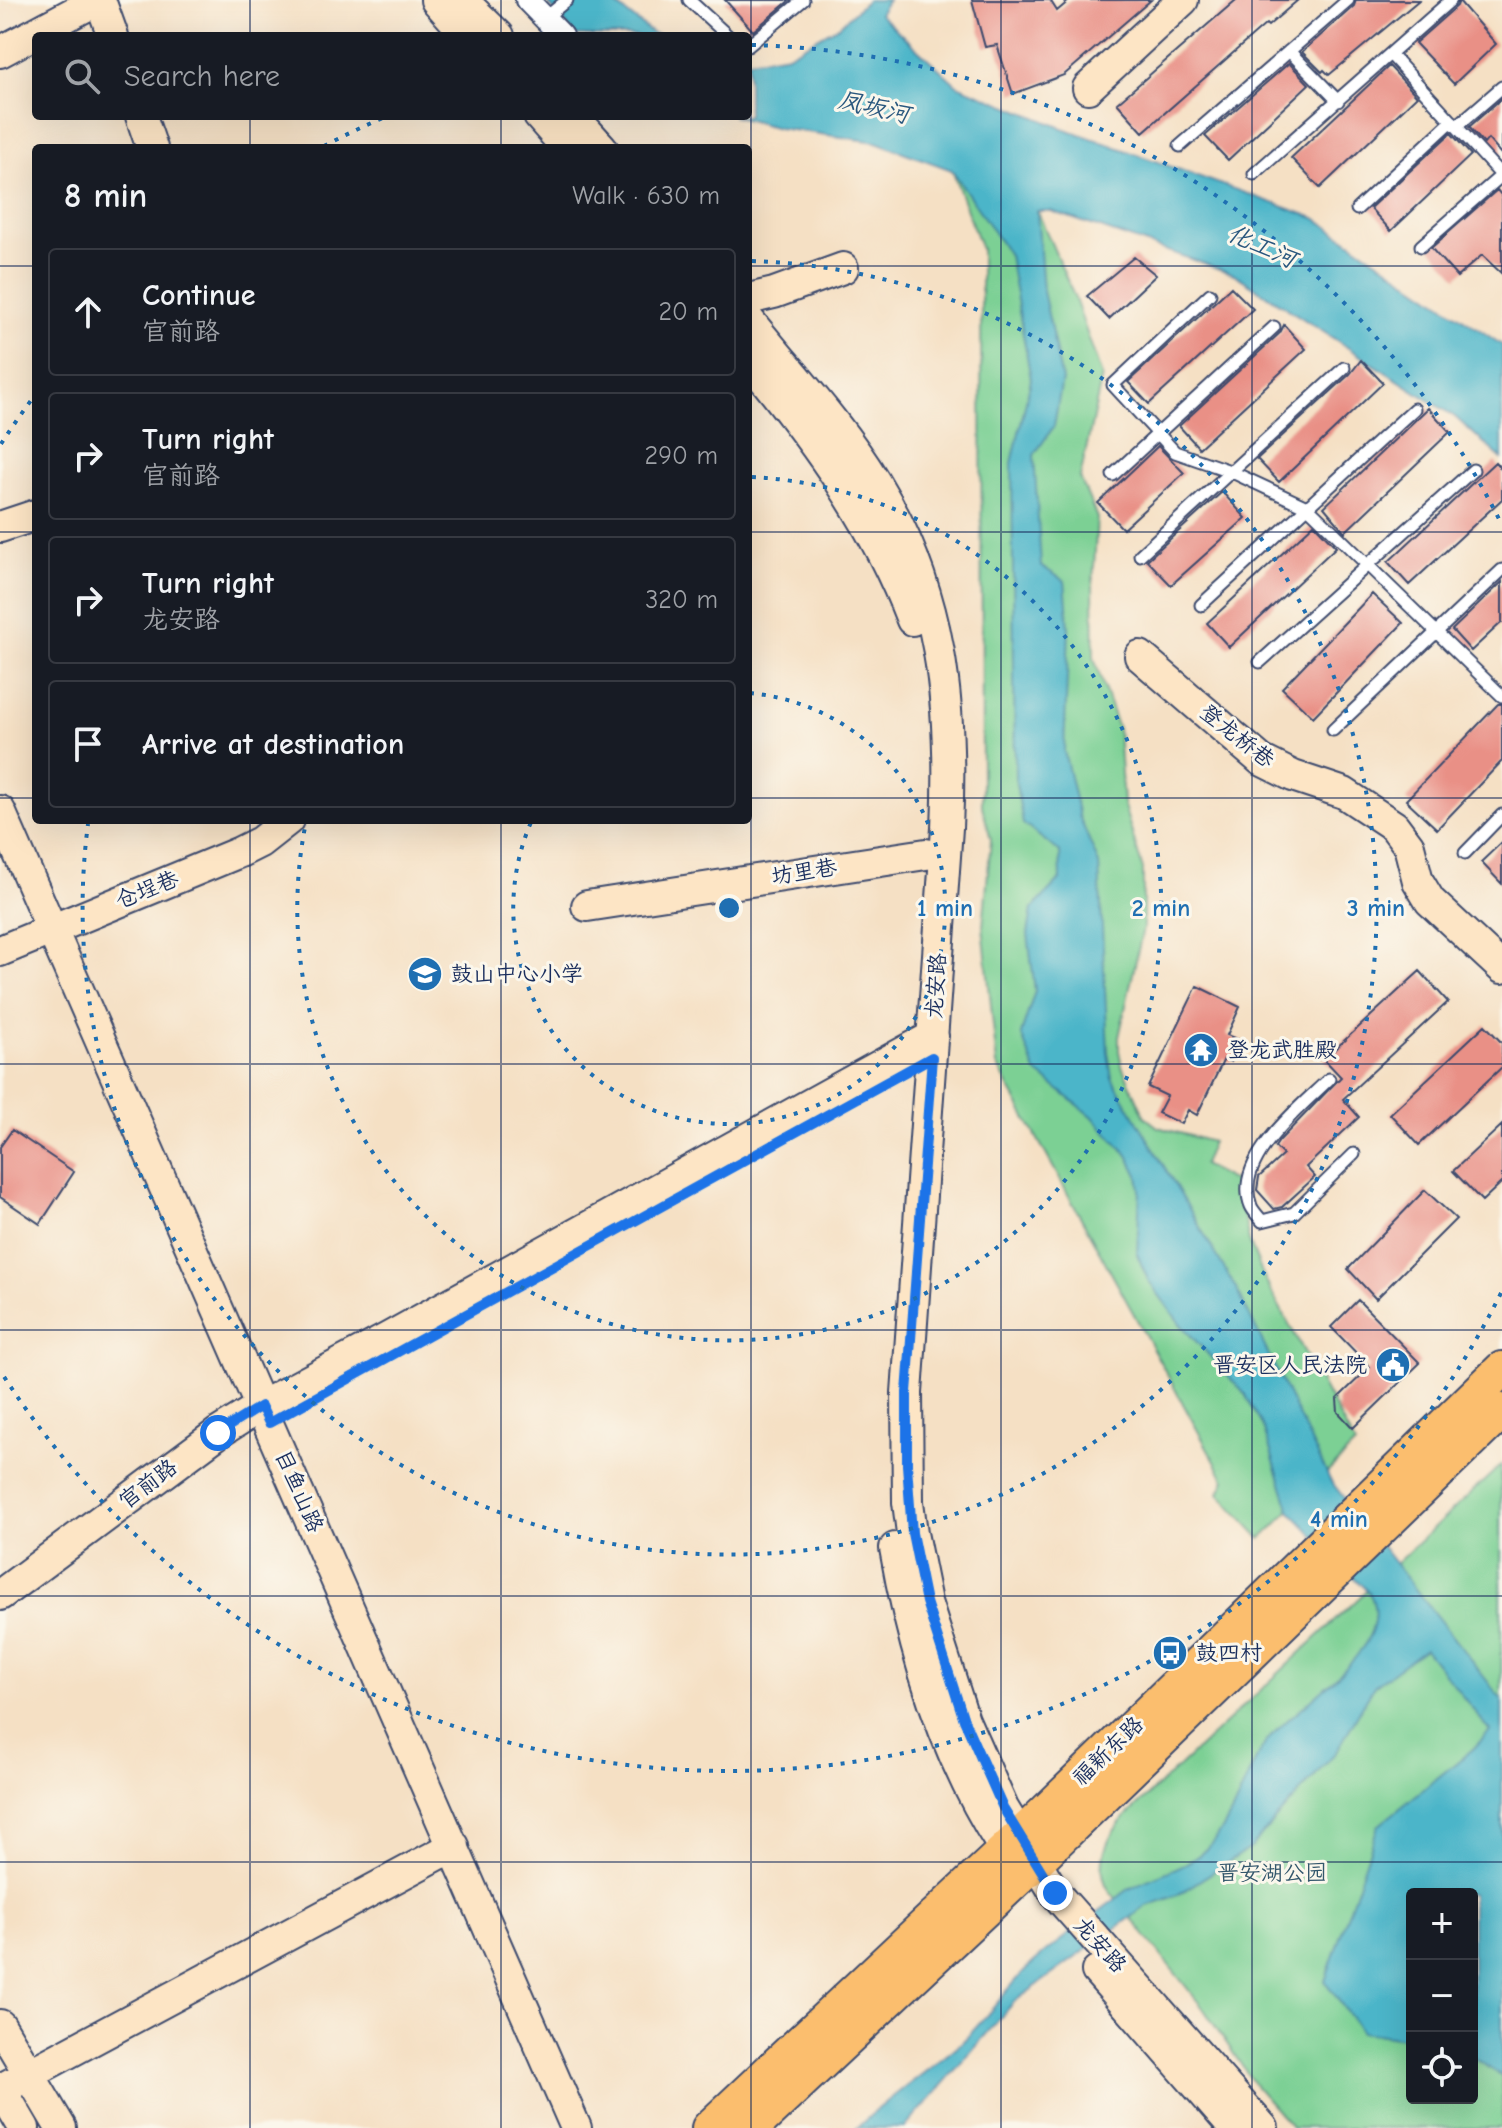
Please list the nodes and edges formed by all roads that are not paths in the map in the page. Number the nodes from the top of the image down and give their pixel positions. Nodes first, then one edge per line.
1 (98, 0) edge
2 (436, 0) edge
3 (462, 0) edge
4 (527, 0) edge
5 (567, 0) edge
6 (803, 0) edge
7 (1183, 0) edge
8 (1348, 0) edge
9 (1451, 0) edge
10 (696, 2) edge
11 (544, 19) junction
12 (38, 32) edge
13 (111, 32) edge
14 (464, 32) edge
15 (495, 32) edge
16 (558, 32) edge
17 (724, 32) edge
18 (32, 35) edge
19 (752, 43) edge
20 (1289, 51) junction
21 (0, 52) edge
22 (1391, 55) junction
23 (1502, 87) edge
24 (1088, 88) dead end
25 (1338, 101) junction
26 (142, 120) edge
27 (542, 120) edge
28 (577, 120) edge
29 (1455, 123) junction
30 (151, 144) edge
31 (564, 144) edge
32 (598, 144) edge
33 (1180, 146) dead end
34 (1254, 174) dead end
35 (1502, 176) edge
36 (1357, 209) dead end
37 (1421, 246) dead end
38 (752, 280) edge
39 (1210, 294) dead end
40 (752, 298) edge
41 (752, 324) edge
42 (1274, 327) dead end
43 (752, 364) edge
44 (1344, 368) dead end
45 (1414, 409) dead end
46 (1158, 434) junction
47 (1473, 470) dead end
48 (1230, 471) junction
49 (1113, 475) dead end
50 (1309, 508) junction
51 (32, 516) edge
52 (0, 527) edge
53 (32, 536) edge
54 (0, 548) edge
55 (1140, 555) dead end
56 (1367, 566) junction
57 (1502, 570) edge
58 (1201, 605) dead end
59 (1436, 633) junction
60 (1140, 656) dead end
61 (1260, 662) dead end
62 (1502, 696) edge
63 (1333, 730) dead end
64 (0, 811) edge
65 (1502, 815) edge
66 (283, 824) edge
67 (1465, 853) dead end
68 (926, 854) junction
69 (587, 906) dead end
70 (52, 929) junction
71 (0, 951) edge
72 (1502, 968) edge
73 (922, 1052) junction
74 (1329, 1079) dead end
75 (1354, 1154) dead end
76 (1502, 1369) edge
77 (1502, 1411) edge
78 (265, 1414) junction
79 (1372, 1514) junction
80 (0, 1595) edge
81 (0, 1618) edge
82 (454, 1846) junction
83 (1020, 1856) junction
84 (0, 2025) edge
85 (1, 2088) edge
86 (24, 2128) edge
87 (61, 2128) edge
88 (576, 2128) edge
89 (709, 2128) edge
90 (752, 2128) edge
91 (1234, 2128) edge
92 (1263, 2128) edge

1 - 12 main road
1 - 13 main road
2 - 14 main road
3 - 15 main road
4 - 11 street
5 - 11 lane
6 - 19 lane
7 - 24 main road
8 - 20 lane
9 - 22 lane
10 - 17 lane
11 - 16 street
18 - 21 main road
20 - 25 lane
20 - 33 lane
22 - 25 lane
22 - 29 lane
23 - 29 lane
25 - 34 lane
26 - 30 main road
27 - 31 main road
28 - 32 main road
29 - 35 lane
29 - 36 lane
35 - 37 lane
38 - 40 main road
39 - 46 lane
41 - 73 main road, 龙安路
42 - 46 lane
43 - 68 main road, 龙安路
44 - 48 lane
45 - 50 lane
46 - 48 lane
46 - 49 lane
47 - 56 lane
48 - 50 lane
48 - 55 lane
50 - 56 lane
50 - 58 lane
51 - 52 main road
53 - 54 main road
56 - 59 lane
56 - 61 lane
57 - 59 lane
59 - 62 lane
59 - 63 lane
60 - 72 main road, 登龙桥巷
64 - 70 main road, 目鱼山路
65 - 67 lane
66 - 70 main road, 仓埕巷
68 - 69 main road, 坊里巷
68 - 73 main road, 龙安路
70 - 71 main road, 仓埕巷
70 - 78 main road, 目鱼山路
73 - 78 main road, 官前路
73 - 83 main road, 龙安路
74 - 75 lane
76 - 79 main road, 福新东路
77 - 79 main road, 福新东路
78 - 80 main road, 官前路
78 - 81 main road, 官前路
78 - 82 main road, 目鱼山路
79 - 83 main road, 福新东路
82 - 85 main road
82 - 88 main road, 目鱼山路
83 - 89 main road, 福新东路
83 - 90 main road, 福新东路
83 - 91 main road, 龙安路
83 - 92 main road, 龙安路
84 - 87 main road
85 - 86 main road

